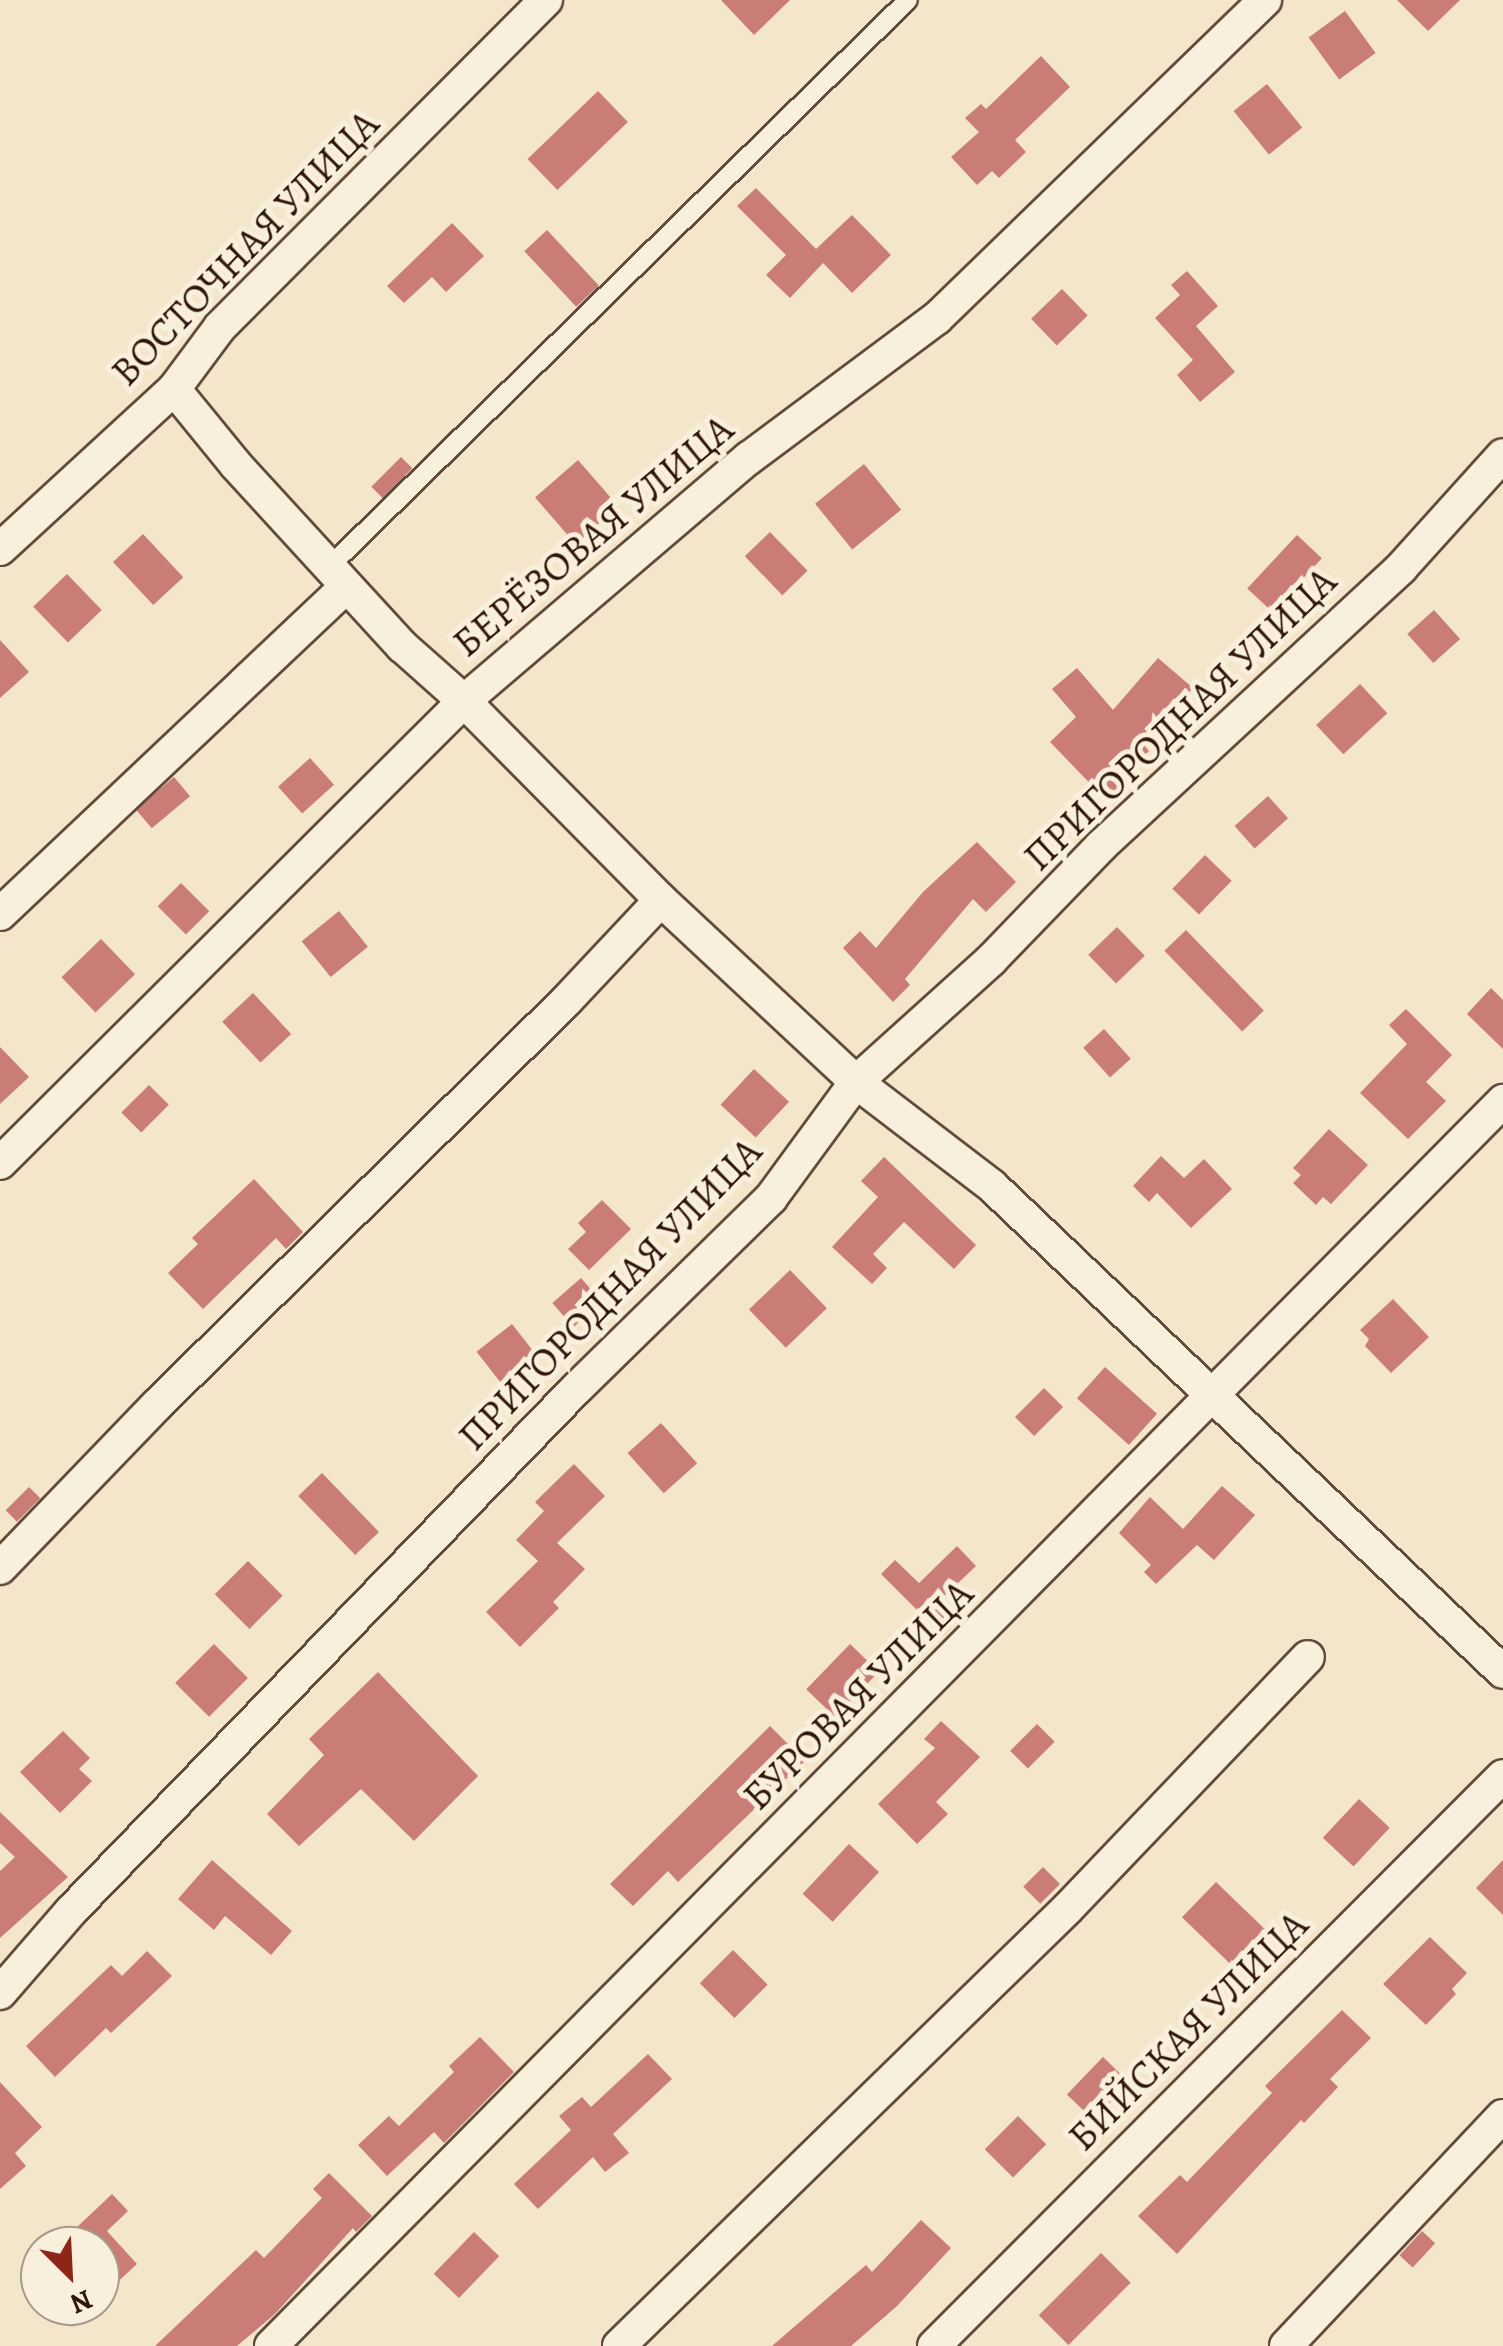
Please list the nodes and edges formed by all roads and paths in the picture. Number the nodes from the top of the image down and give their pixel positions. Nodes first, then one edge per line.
1 (546, 0) edge
2 (908, 0) edge
3 (1265, 0) edge
4 (174, 389) junction
5 (1503, 455) edge
6 (0, 550) edge
7 (338, 576) junction
8 (464, 701) junction
9 (661, 900) junction
10 (0, 914) edge
11 (856, 1082) junction
12 (1503, 1101) edge
13 (0, 1163) edge
14 (1216, 1396) junction
15 (0, 1568) edge
16 (1308, 1657) dead end
17 (1503, 1672) edge
18 (1503, 1776) edge
19 (0, 1993) edge
20 (1503, 2116) edge
21 (271, 2346) edge
22 (619, 2346) edge
23 (934, 2346) edge
24 (1286, 2346) edge

1 - 4 street, ВОСТОЧНАЯ УЛИЦА
2 - 7 lane
3 - 8 street, БЕРЁЗОВАЯ УЛИЦА
4 - 6 street, ВОСТОЧНАЯ УЛИЦА
4 - 7 street
5 - 11 street, ПРИГОРОДНАЯ УЛИЦА
7 - 8 street
7 - 10 street
8 - 9 street
8 - 13 street, БЕРЁЗОВАЯ УЛИЦА
9 - 11 street
9 - 15 street
11 - 14 street
11 - 19 street, ПРИГОРОДНАЯ УЛИЦА
12 - 14 street, БУРОВАЯ УЛИЦА
14 - 17 street
14 - 21 street, БУРОВАЯ УЛИЦА
16 - 22 street
18 - 23 street, БИЙСКАЯ УЛИЦА
20 - 24 street

